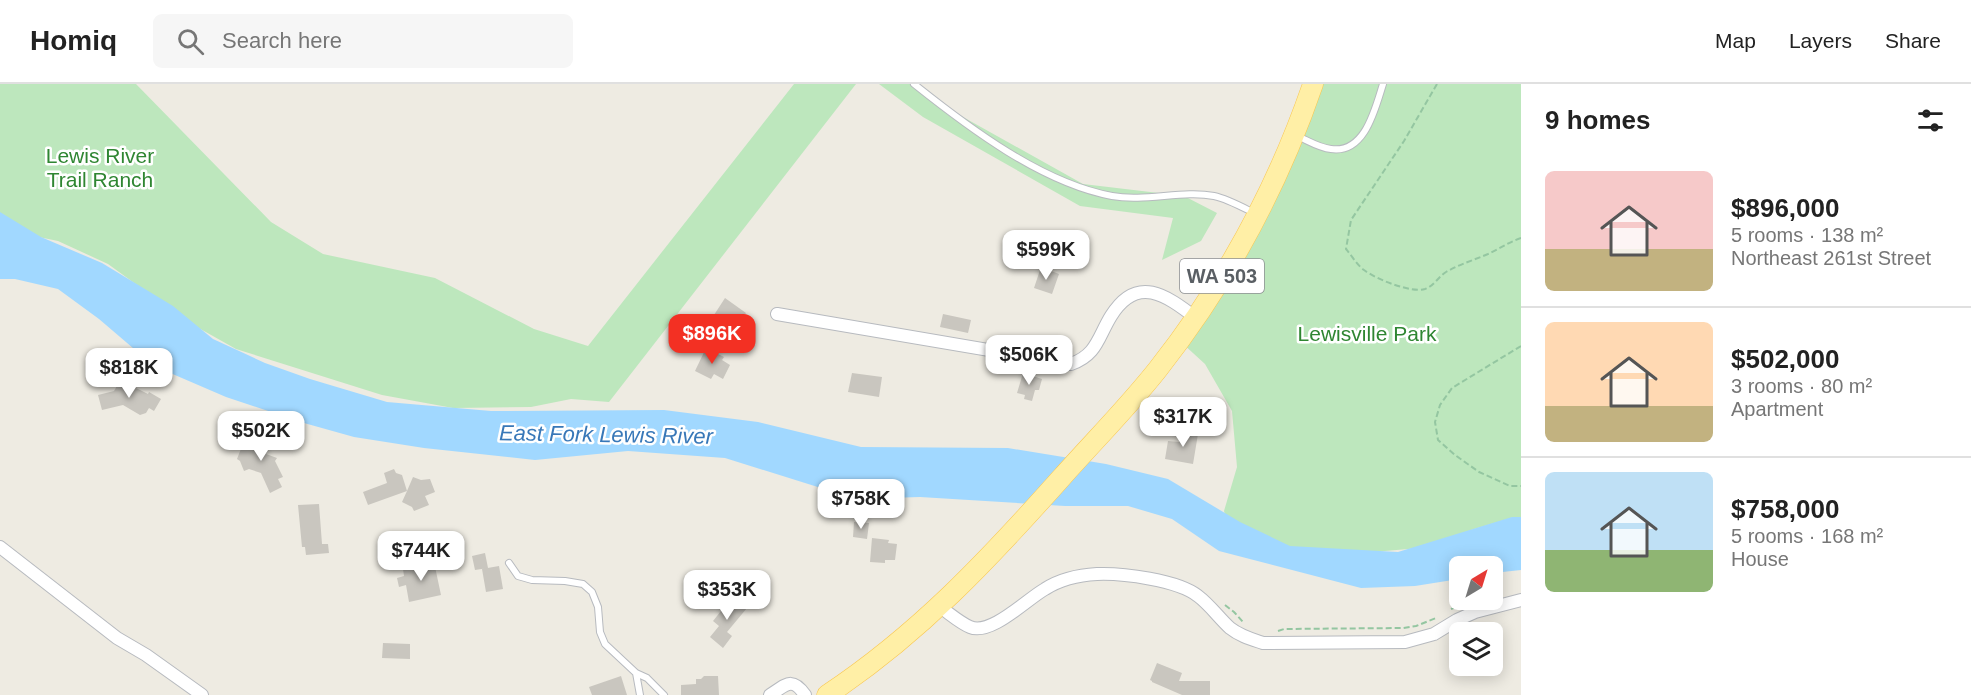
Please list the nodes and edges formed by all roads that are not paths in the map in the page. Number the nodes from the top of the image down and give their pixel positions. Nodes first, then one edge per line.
1 (914, 84) edge
2 (1313, 84) edge
3 (1383, 84) edge
4 (1295, 135) junction
5 (1257, 214) junction
6 (777, 314) dead end
7 (1196, 318) junction
8 (0, 547) edge
9 (509, 563) dead end
10 (1521, 600) edge
11 (940, 607) junction
12 (636, 673) junction
13 (202, 695) edge
14 (640, 695) edge
15 (664, 695) edge
16 (770, 695) edge
17 (805, 695) edge
18 (827, 695) edge

1 - 5 lane
2 - 4 main road, WA 503
3 - 4 lane
4 - 5 main road, WA 503
5 - 7 main road, WA 503
6 - 7 street
7 - 11 main road, WA 503
8 - 13 street
9 - 12 lane
10 - 11 street
11 - 18 main road, WA 503
12 - 14 lane
12 - 15 lane
16 - 17 street

